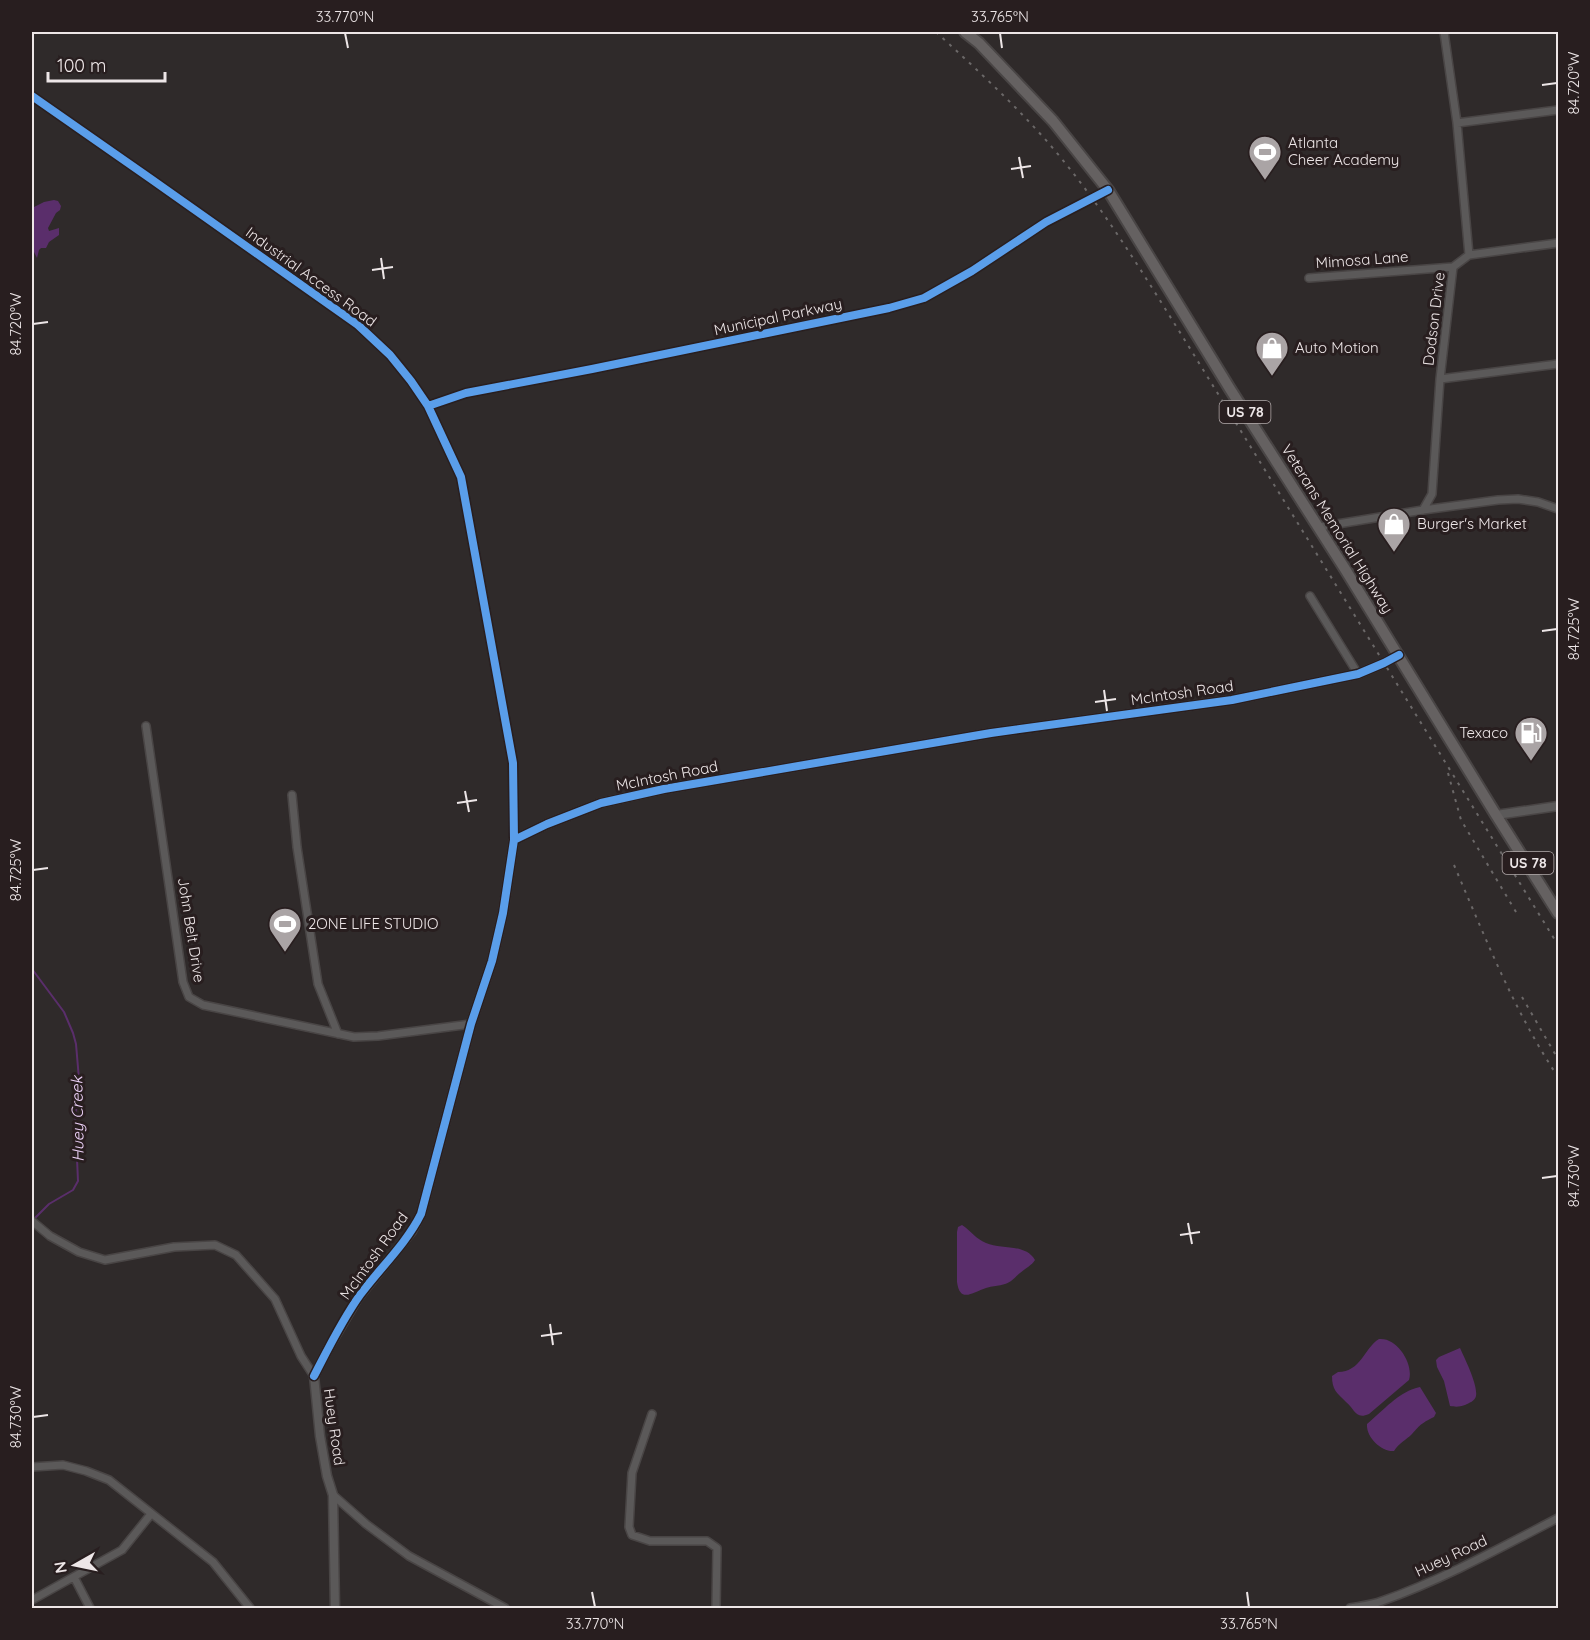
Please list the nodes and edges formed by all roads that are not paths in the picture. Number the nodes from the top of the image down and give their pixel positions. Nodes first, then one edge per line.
1 (966, 32) edge
2 (1444, 32) edge
3 (32, 96) edge
4 (1558, 110) edge
5 (1458, 123) junction
6 (1107, 190) junction
7 (1558, 243) edge
8 (1469, 255) junction
9 (1453, 267) junction
10 (1309, 278) dead end
11 (1558, 364) edge
12 (1440, 379) junction
13 (428, 406) junction
14 (1558, 509) edge
15 (1423, 510) junction
16 (1319, 527) junction
17 (1310, 596) dead end
18 (1399, 655) junction
19 (1358, 675) junction
20 (146, 726) dead end
21 (292, 795) dead end
22 (1558, 806) edge
23 (1496, 814) junction
24 (514, 840) junction
25 (1558, 913) edge
26 (471, 1024) junction
27 (338, 1034) junction
28 (32, 1221) edge
29 (314, 1376) junction
30 (652, 1414) dead end
31 (32, 1467) edge
32 (333, 1495) junction
33 (151, 1514) junction
34 (1558, 1518) edge
35 (74, 1577) junction
36 (32, 1600) edge
37 (90, 1608) edge
38 (250, 1608) edge
39 (335, 1608) edge
40 (505, 1608) edge
41 (716, 1608) edge
42 (1350, 1608) edge

1 - 6 main road, Veterans Memorial Highway / US 78
2 - 5 street
3 - 13 street, Industrial Access Road
4 - 5 street
5 - 8 street
6 - 13 street, Municipal Parkway
6 - 16 main road, Veterans Memorial Highway / US 78
7 - 8 street
8 - 9 street, Dodson Drive
9 - 10 street, Mimosa Lane
9 - 12 street, Dodson Drive
11 - 12 street
12 - 15 street, Dodson Drive
13 - 24 street, Industrial Access Road
14 - 15 street
15 - 16 street
16 - 18 main road, Veterans Memorial Highway / US 78
17 - 19 street
18 - 19 street, McIntosh Road
18 - 23 main road, Veterans Memorial Highway / US 78
19 - 24 street, McIntosh Road
20 - 27 street, John Belt Drive
21 - 27 street
22 - 23 street
23 - 25 main road, Veterans Memorial Highway / US 78
24 - 26 street, McIntosh Road
26 - 27 street, John Belt Drive
26 - 29 street, McIntosh Road
28 - 29 street, Huey Road
29 - 32 street, Huey Road
30 - 41 street
31 - 33 street
32 - 39 street, Huey Road
32 - 40 street
33 - 35 street
33 - 38 street
34 - 42 street, Huey Road
35 - 36 street
35 - 37 street

